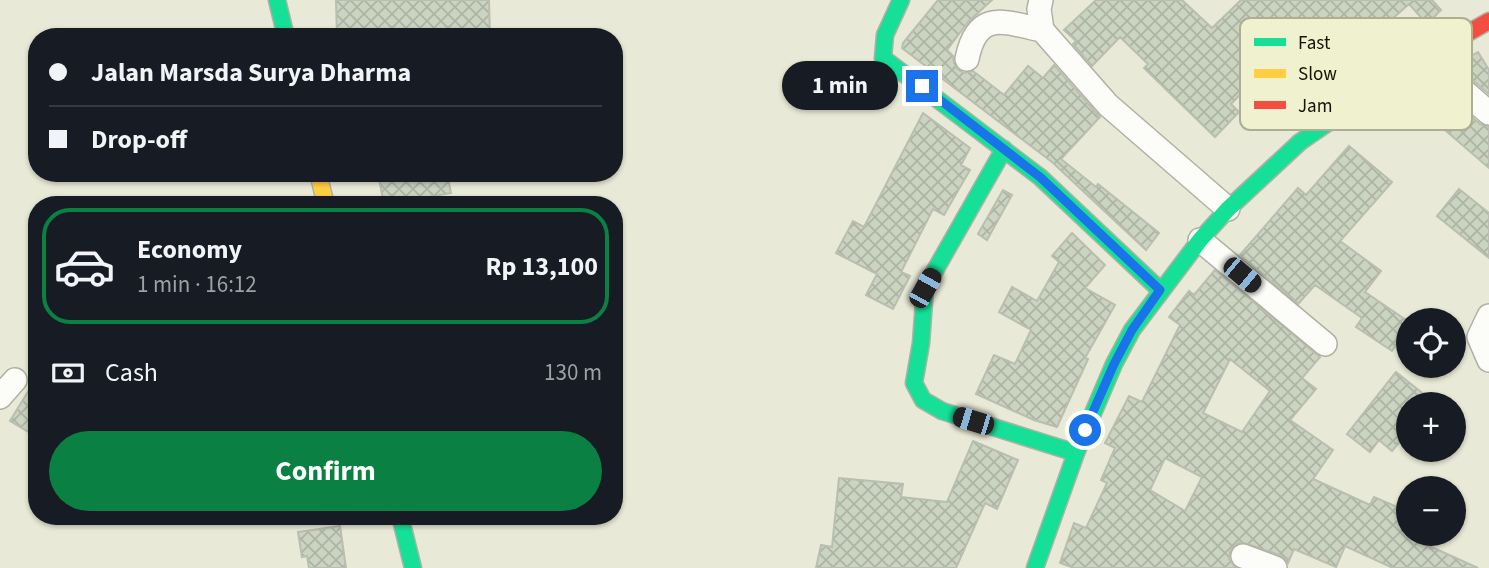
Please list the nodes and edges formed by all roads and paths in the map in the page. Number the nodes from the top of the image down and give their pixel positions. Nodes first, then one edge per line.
1 (277, 0) edge
2 (901, 0) edge
3 (1041, 0) edge
4 (1489, 21) edge
5 (284, 28) edge
6 (1042, 30) junction
7 (1472, 31) edge
8 (967, 59) dead end
9 (1472, 98) edge
10 (1489, 113) edge
11 (1318, 130) edge
12 (1004, 149) junction
13 (1228, 209) junction
14 (1200, 240) junction
15 (1160, 290) junction
16 (1489, 316) edge
17 (1325, 344) dead end
18 (1489, 360) edge
19 (1076, 453) junction
20 (402, 525) edge
21 (1243, 556) dead end
22 (412, 568) edge
23 (1035, 568) edge
24 (1275, 568) edge

1 - 5 main road
2 - 12 main road
3 - 6 street
4 - 7 main road
6 - 8 street
6 - 13 street
9 - 10 street
11 - 13 main road
12 - 15 main road
12 - 19 main road
13 - 14 main road
14 - 15 main road
14 - 17 street
15 - 19 main road
16 - 18 street
19 - 23 main road
20 - 22 main road
21 - 24 street

